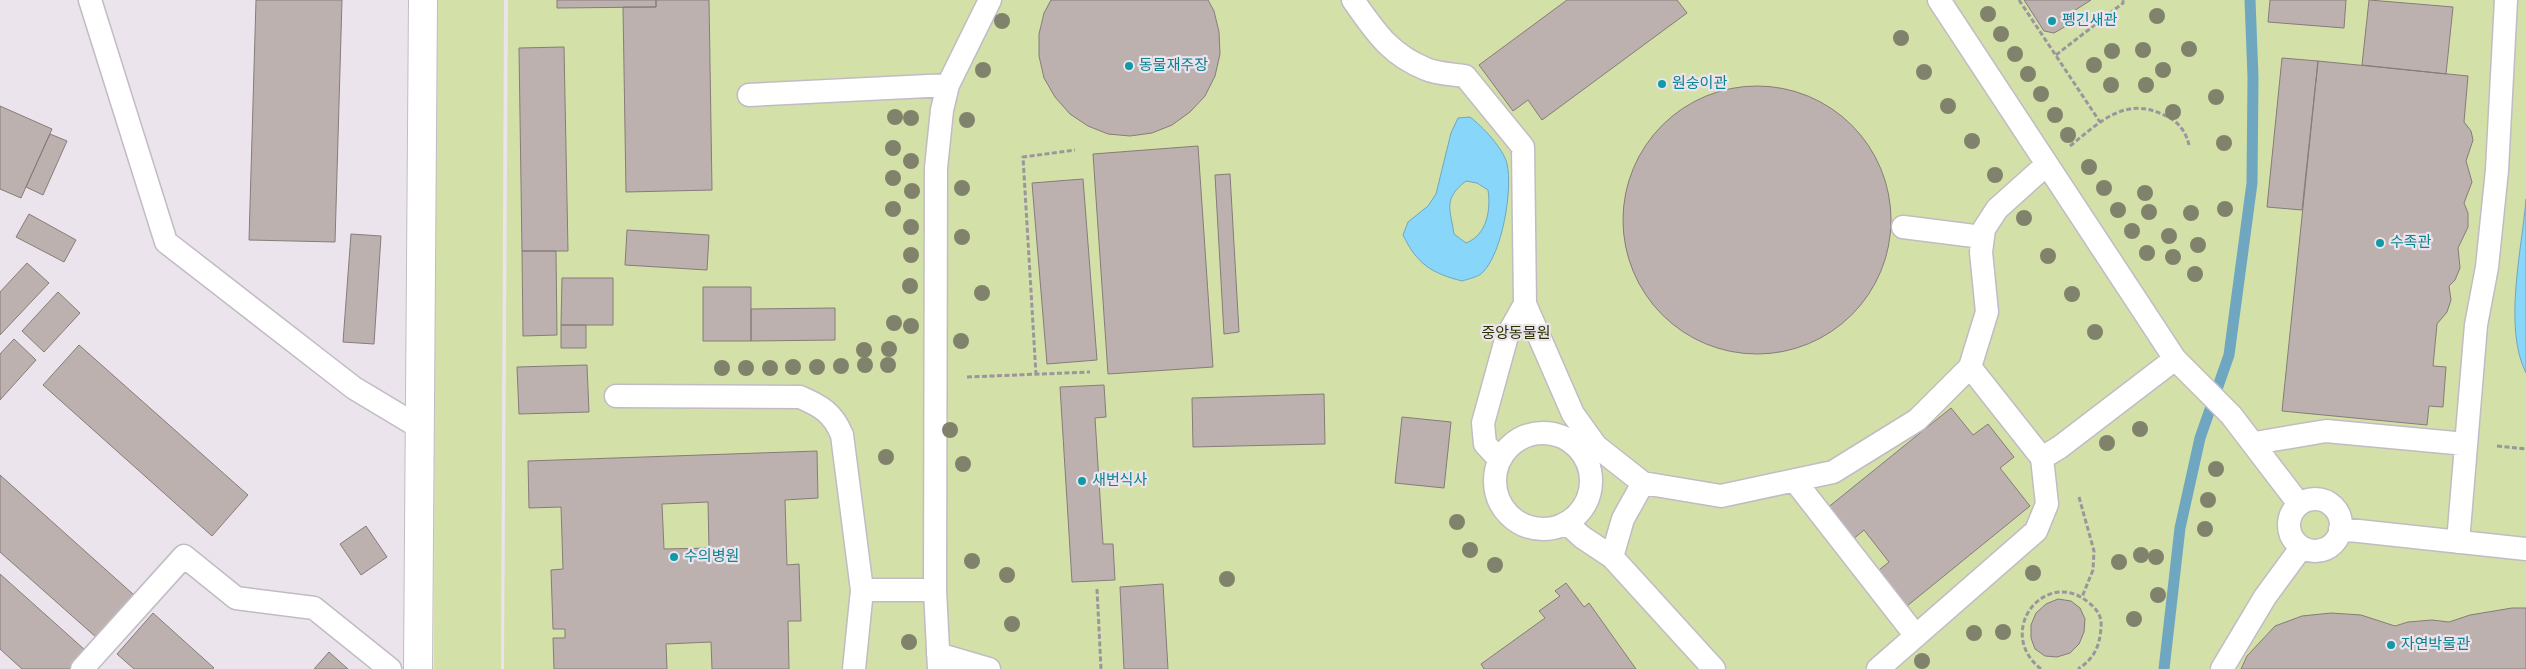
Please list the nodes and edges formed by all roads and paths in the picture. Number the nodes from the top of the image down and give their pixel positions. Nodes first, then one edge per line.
1 (90, 0) edge
2 (423, 0) edge
3 (990, 0) edge
4 (1353, 0) edge
5 (1939, 0) edge
6 (2019, 0) edge
7 (2124, 0) edge
8 (2506, 0) edge
9 (2056, 55) junction
10 (948, 85) junction
11 (749, 95) dead end
12 (2100, 122) junction
13 (2189, 145) dead end
14 (1075, 150) dead end
15 (2046, 165) junction
16 (1903, 227) dead end
17 (1982, 238) junction
18 (1525, 304) junction
19 (2175, 359) junction
20 (1970, 367) junction
21 (1090, 372) dead end
22 (1036, 376) junction
23 (934, 378) junction
24 (616, 396) dead end
25 (419, 427) junction
26 (2255, 443) junction
27 (2466, 444) junction
28 (1590, 450) junction
29 (2051, 453) junction
30 (1499, 459) junction
31 (1795, 481) junction
32 (1643, 482) junction
33 (2299, 504) junction
34 (1567, 523) junction
35 (2340, 529) junction
36 (2458, 542) junction
37 (2301, 548) junction
38 (2526, 549) edge
39 (1612, 557) junction
40 (1098, 589) dead end
41 (862, 590) junction
42 (935, 590) junction
43 (2082, 597) junction
44 (1916, 636) junction
45 (939, 662) edge
46 (82, 669) edge
47 (390, 669) edge
48 (418, 669) edge
49 (854, 669) edge
50 (989, 669) edge
51 (1101, 669) edge
52 (1714, 669) edge
53 (1878, 669) edge
54 (2040, 669) edge
55 (2078, 669) edge
56 (2222, 669) edge

1 - 25 lane
2 - 25 street
3 - 10 lane
4 - 18 lane
5 - 15 lane
6 - 9 path
7 - 9 path
8 - 27 lane
9 - 12 path
10 - 11 lane
10 - 23 lane
12 - 13 path
12 - 15 path
14 - 22 path
15 - 17 lane
15 - 19 lane
16 - 17 lane
17 - 20 lane
18 - 28 lane
18 - 30 lane
19 - 26 lane
19 - 29 lane
20 - 29 lane
20 - 31 lane
21 - 22 path
22 - 23 path
23 - 42 lane
24 - 41 lane
25 - 48 street
26 - 27 lane
26 - 33 lane
27 - 36 lane
28 - 30 lane
28 - 32 lane
28 - 34 lane
29 - 43 path
29 - 44 lane
30 - 34 lane
31 - 32 lane
31 - 44 lane
32 - 39 lane
33 - 35 lane
33 - 37 lane
34 - 39 lane
35 - 36 lane
35 - 37 lane
36 - 38 lane
37 - 56 lane
39 - 52 lane
40 - 51 path
41 - 42 lane
41 - 49 lane
42 - 45 lane
43 - 54 path
43 - 55 path
44 - 53 lane
45 - 50 lane
46 - 47 lane

